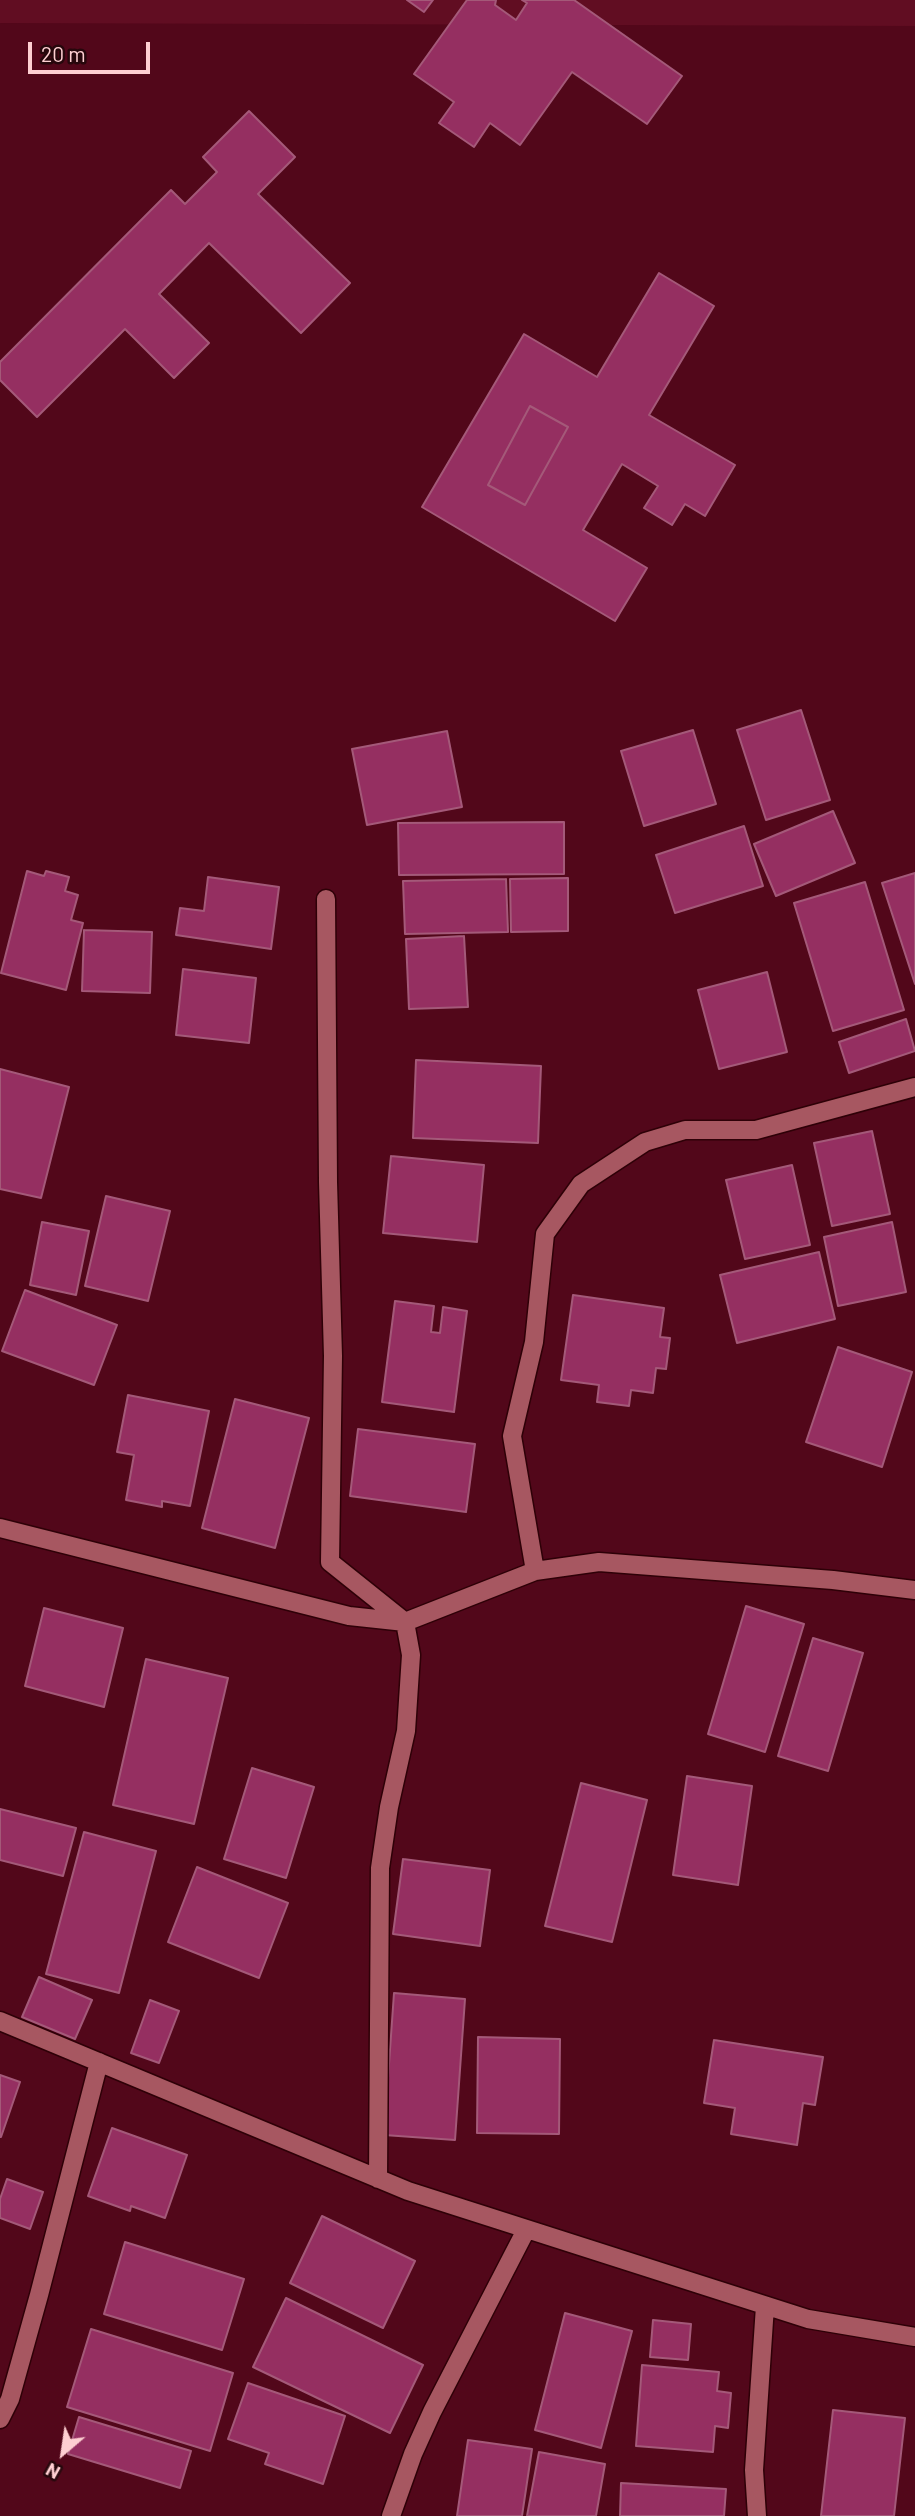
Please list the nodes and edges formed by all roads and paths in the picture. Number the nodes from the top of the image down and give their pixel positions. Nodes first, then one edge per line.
1 (326, 899) dead end
2 (915, 1087) edge
3 (0, 1528) edge
4 (535, 1571) junction
5 (915, 1590) edge
6 (405, 1622) junction
7 (0, 2021) edge
8 (99, 2062) junction
9 (378, 2179) junction
10 (526, 2230) junction
11 (765, 2306) junction
12 (915, 2337) edge
13 (0, 2419) edge
14 (391, 2516) edge
15 (757, 2516) edge

1 - 6 street
2 - 4 street
3 - 6 street
4 - 5 street
4 - 6 street
6 - 9 street
7 - 8 street
8 - 9 street
8 - 13 street
9 - 10 street
10 - 11 street
10 - 14 street
11 - 12 street
11 - 15 street

